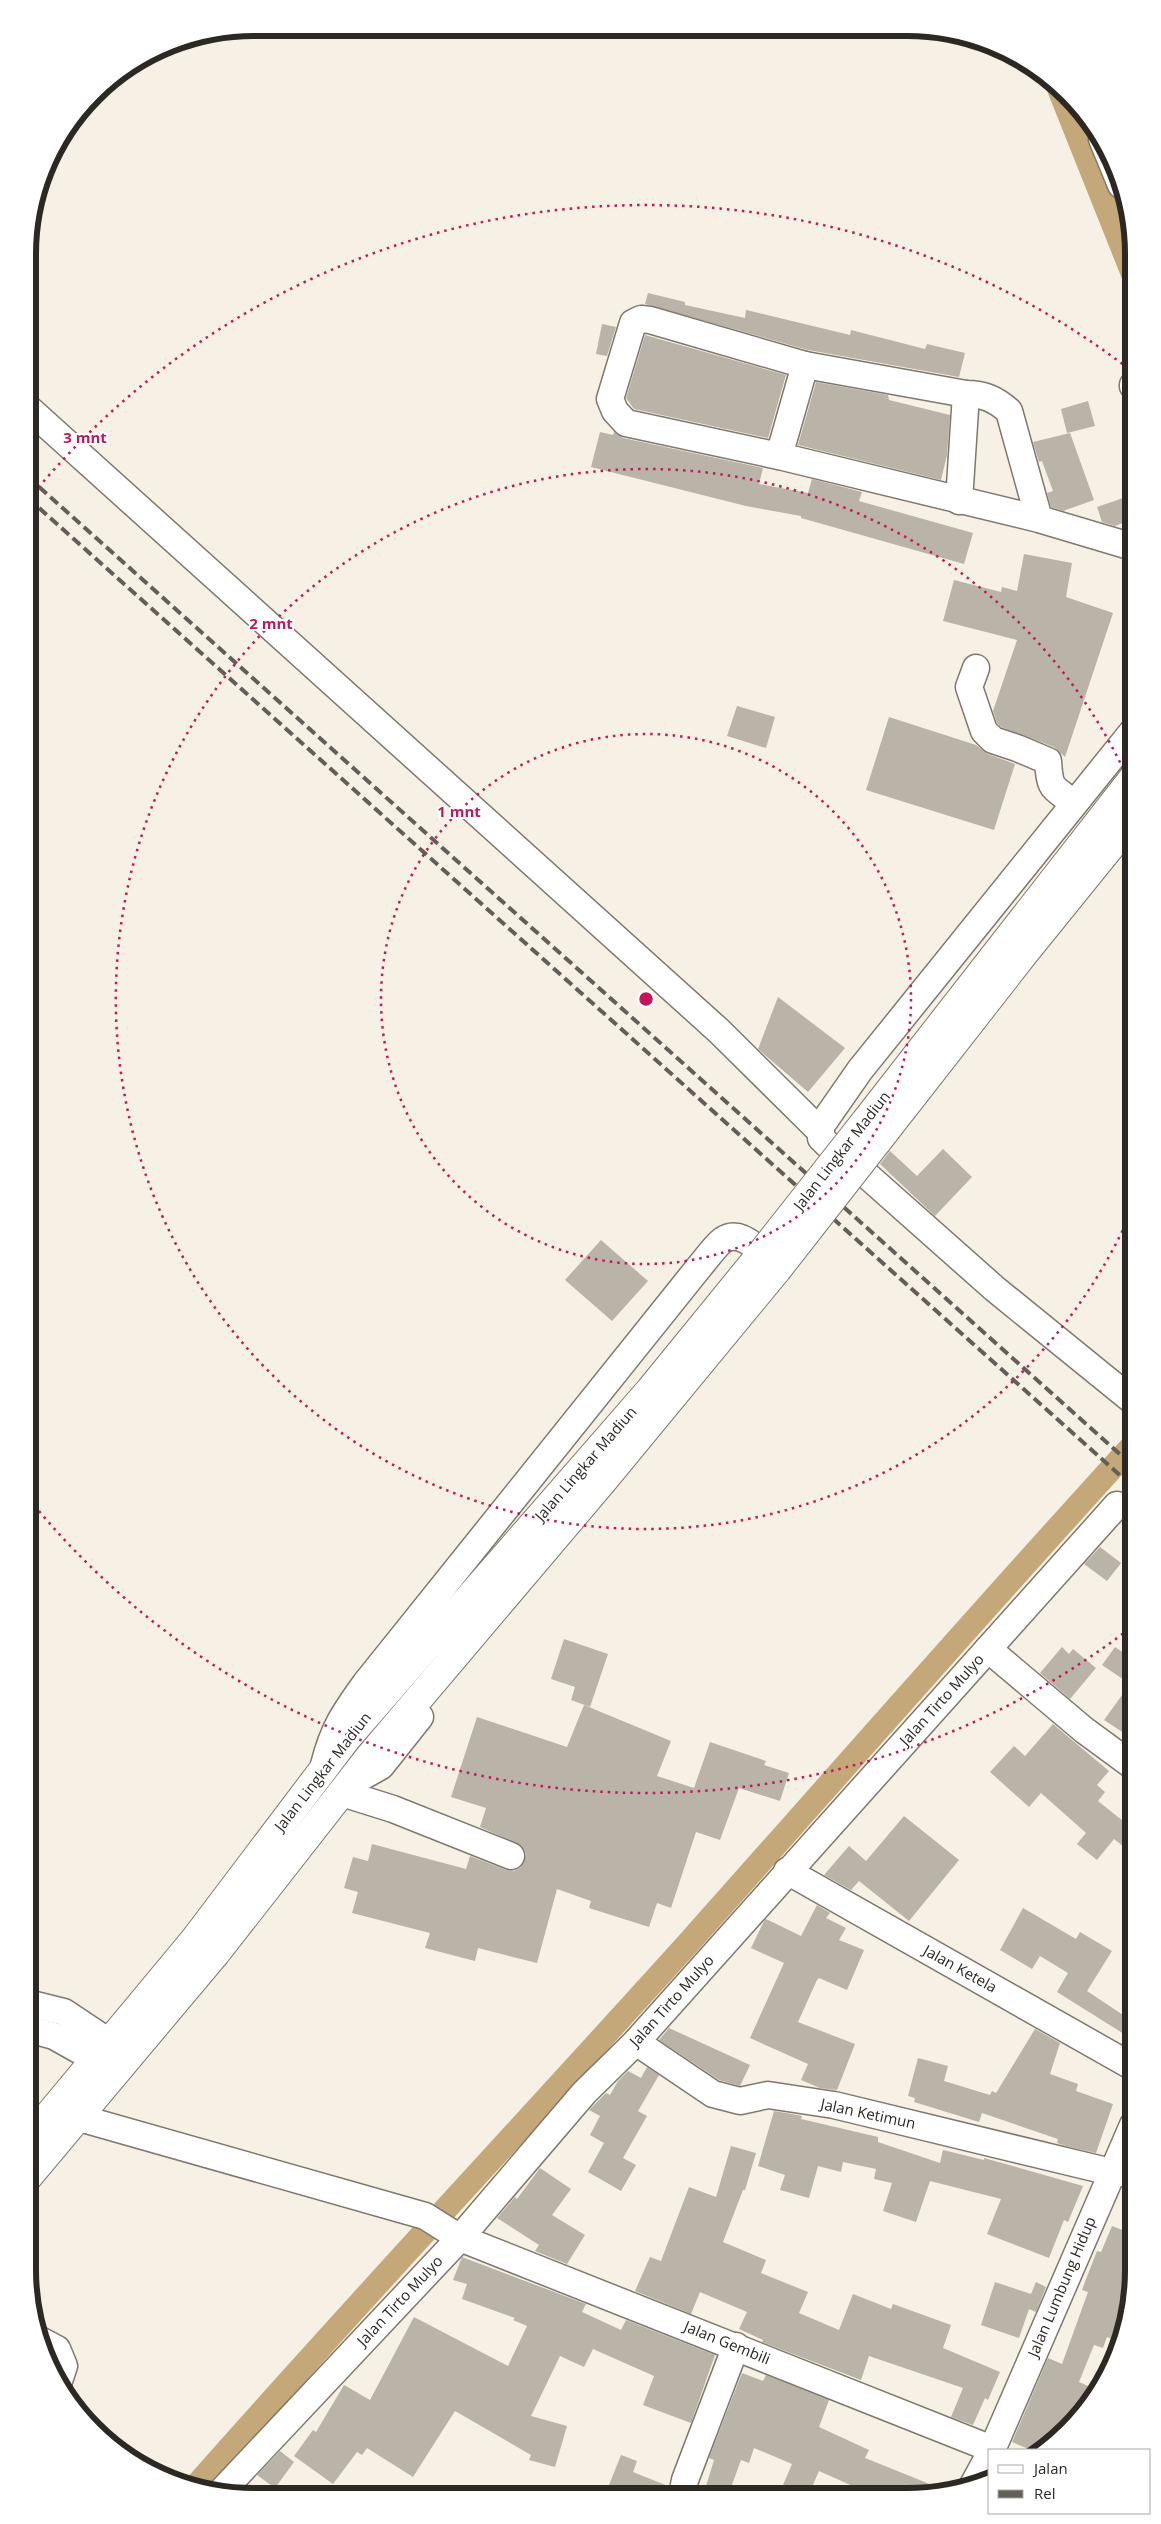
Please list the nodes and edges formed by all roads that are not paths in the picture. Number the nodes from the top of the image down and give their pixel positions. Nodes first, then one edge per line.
1 (805, 365) junction
2 (966, 394) junction
3 (36, 415) edge
4 (779, 456) junction
5 (959, 501) junction
6 (1039, 519) junction
7 (1125, 545) edge
8 (976, 668) dead end
9 (1125, 741) edge
10 (1125, 788) edge
11 (1074, 804) junction
12 (1125, 829) edge
13 (1125, 847) edge
14 (820, 1131) junction
15 (862, 1171) junction
16 (1125, 1395) edge
17 (1117, 1505) dead end
18 (988, 1649) junction
19 (1125, 1760) edge
20 (324, 1768) junction
21 (345, 1789) junction
22 (511, 1856) dead end
23 (787, 1871) junction
24 (36, 2005) edge
25 (36, 2031) edge
26 (636, 2042) junction
27 (102, 2051) junction
28 (1125, 2062) edge
29 (76, 2117) junction
30 (36, 2130) edge
31 (1125, 2160) edge
32 (36, 2167) edge
33 (1122, 2173) edge
34 (457, 2236) junction
35 (50, 2346) edge
36 (736, 2346) junction
37 (62, 2372) edge
38 (992, 2449) edge
39 (988, 2450) edge
40 (988, 2457) edge
41 (978, 2475) edge
42 (226, 2486) edge
43 (683, 2488) edge

1 - 2 street
1 - 4 street
1 - 4 street
2 - 5 street
2 - 6 street
3 - 14 street
4 - 5 street
5 - 6 street
6 - 7 street
8 - 11 street
9 - 11 street
10 - 20 main road, Jalan Lingkar Madiun, bridge
11 - 14 street
12 - 21 main road, Jalan Lingkar Madiun, bridge
13 - 15 street
14 - 15 street
15 - 16 street
17 - 18 street, Jalan Tirto Mulyo
18 - 19 street
18 - 23 street, Jalan Tirto Mulyo
20 - 21 street
20 - 27 main road, Jalan Lingkar Madiun
21 - 22 street
21 - 29 main road, Jalan Lingkar Madiun
23 - 26 street, Jalan Tirto Mulyo
23 - 28 street, Jalan Ketela
24 - 27 street
25 - 27 street
26 - 33 street, Jalan Ketimun
26 - 34 street, Jalan Tirto Mulyo
27 - 30 main road, Jalan Lingkar Madiun
29 - 32 main road, Jalan Lingkar Madiun
29 - 34 street, Jalan Gembili
31 - 33 street, Jalan Lumbung Hidup
33 - 38 street, Jalan Lumbung Hidup
34 - 36 street, Jalan Gembili
34 - 42 street, Jalan Tirto Mulyo
35 - 37 street
36 - 39 street, Jalan Gembili
36 - 43 street
40 - 41 street, Jalan Lumbung Hidup

